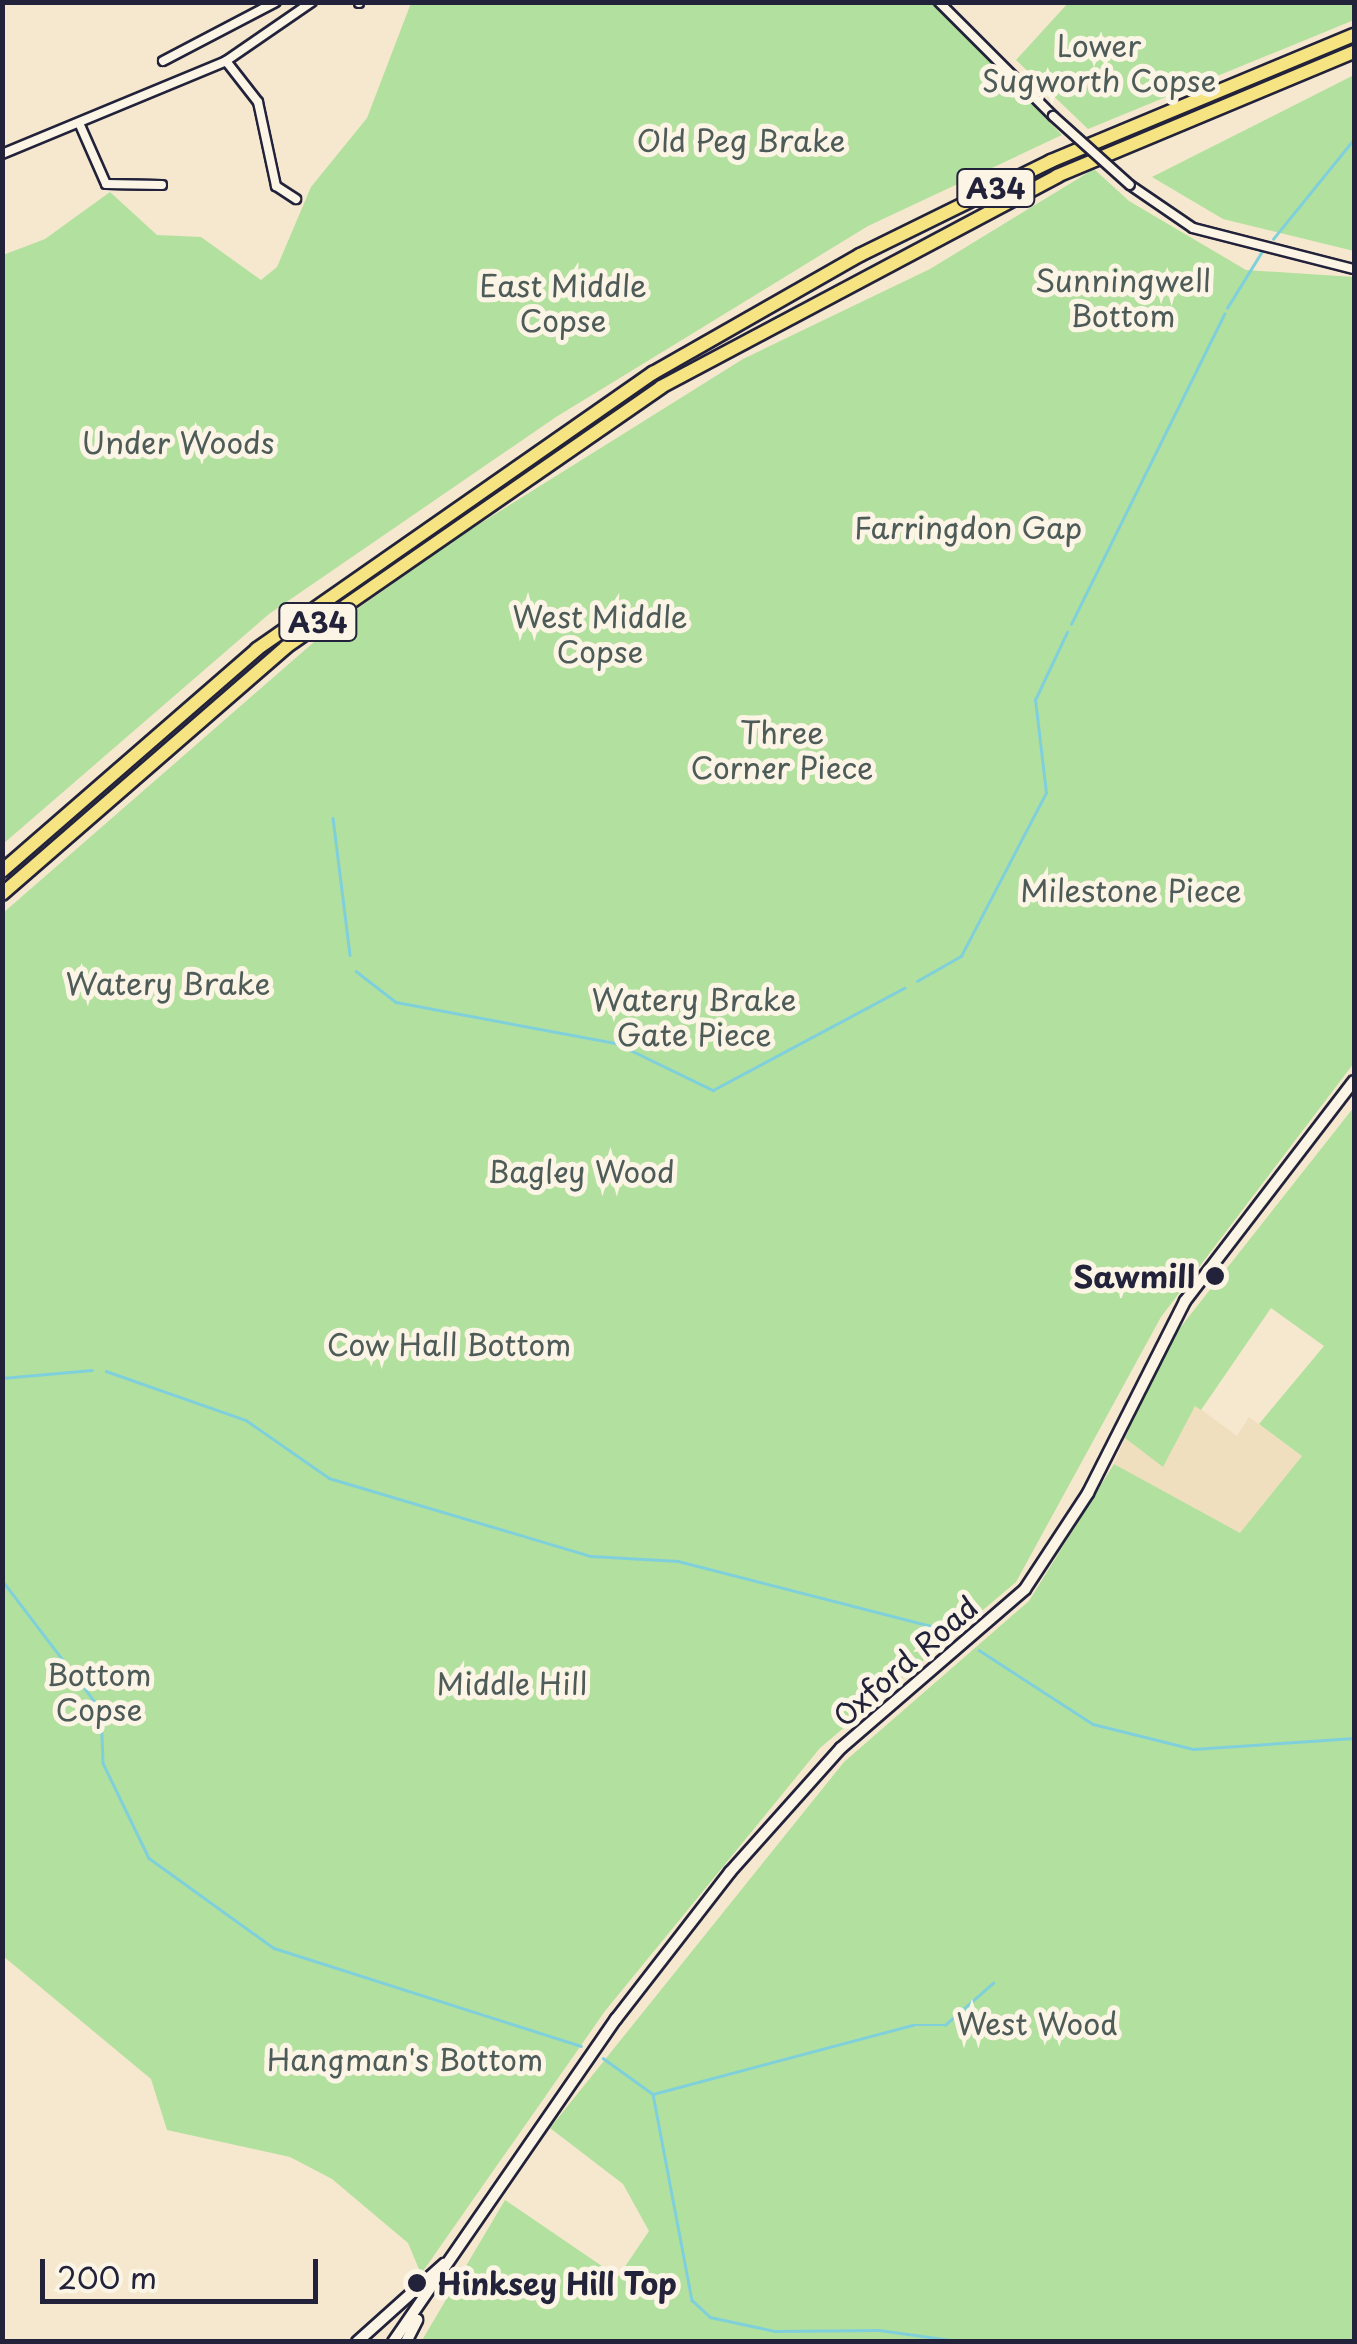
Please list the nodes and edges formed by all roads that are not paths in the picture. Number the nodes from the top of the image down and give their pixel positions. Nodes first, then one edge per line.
1 (276, 2) edge
2 (312, 2) edge
3 (939, 2) edge
4 (1354, 35) edge
5 (1354, 52) edge
6 (163, 61) dead end
7 (226, 61) junction
8 (80, 126) junction
9 (2, 154) edge
10 (162, 185) dead end
11 (296, 198) dead end
12 (1354, 269) edge
13 (2, 871) edge
14 (2, 894) edge
15 (1354, 1081) edge
16 (452, 2257) junction
17 (427, 2301) junction
18 (357, 2342) edge
19 (393, 2342) edge
20 (406, 2342) edge

1 - 6 street
2 - 7 street
3 - 12 street, bridge
4 - 13 highway, A34
5 - 14 highway, A34
7 - 8 street
7 - 11 street
8 - 9 street
8 - 10 street
15 - 16 street, Oxford Road
16 - 17 street, Oxford Road
16 - 18 street, Oxford Road
17 - 19 street, Oxford Road
17 - 20 street, Oxford Road

